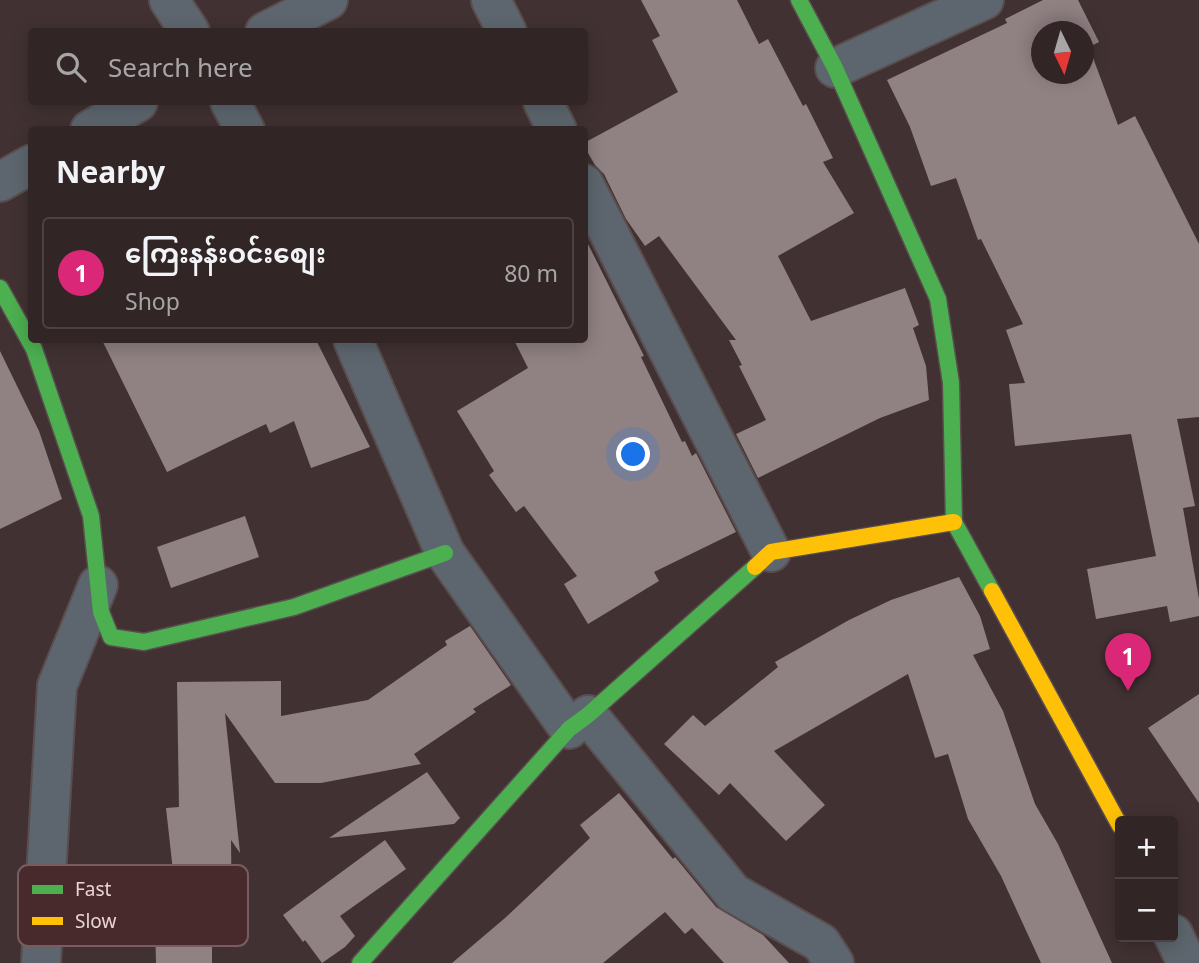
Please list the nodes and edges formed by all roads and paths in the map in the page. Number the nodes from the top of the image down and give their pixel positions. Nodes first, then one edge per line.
1 (169, 0) edge
2 (328, 0) edge
3 (491, 0) edge
4 (799, 0) edge
5 (984, 0) edge
6 (187, 28) edge
7 (273, 28) edge
8 (505, 28) edge
9 (835, 68) junction
10 (133, 105) edge
11 (232, 105) edge
12 (544, 105) edge
13 (97, 126) edge
14 (243, 126) edge
15 (555, 126) edge
16 (28, 166) edge
17 (0, 183) edge
18 (588, 192) edge
19 (0, 288) edge
20 (28, 338) edge
21 (31, 343) edge
22 (355, 343) edge
23 (954, 522) junction
24 (771, 552) junction
25 (445, 553) junction
26 (98, 585) junction
27 (579, 722) junction
28 (1115, 817) edge
29 (47, 865) edge
30 (1177, 942) edge
31 (360, 963) edge
32 (834, 963) edge
33 (1187, 963) edge

1 - 6 street
2 - 7 street
3 - 8 street
4 - 9 street
5 - 9 street
9 - 23 street
10 - 13 street
11 - 14 street
12 - 15 street
16 - 17 street
18 - 24 street
19 - 20 street
21 - 26 street
22 - 25 street
23 - 24 street
23 - 28 street
24 - 27 street
25 - 26 street
25 - 27 street
26 - 29 street
27 - 31 street
27 - 32 street
30 - 33 street

